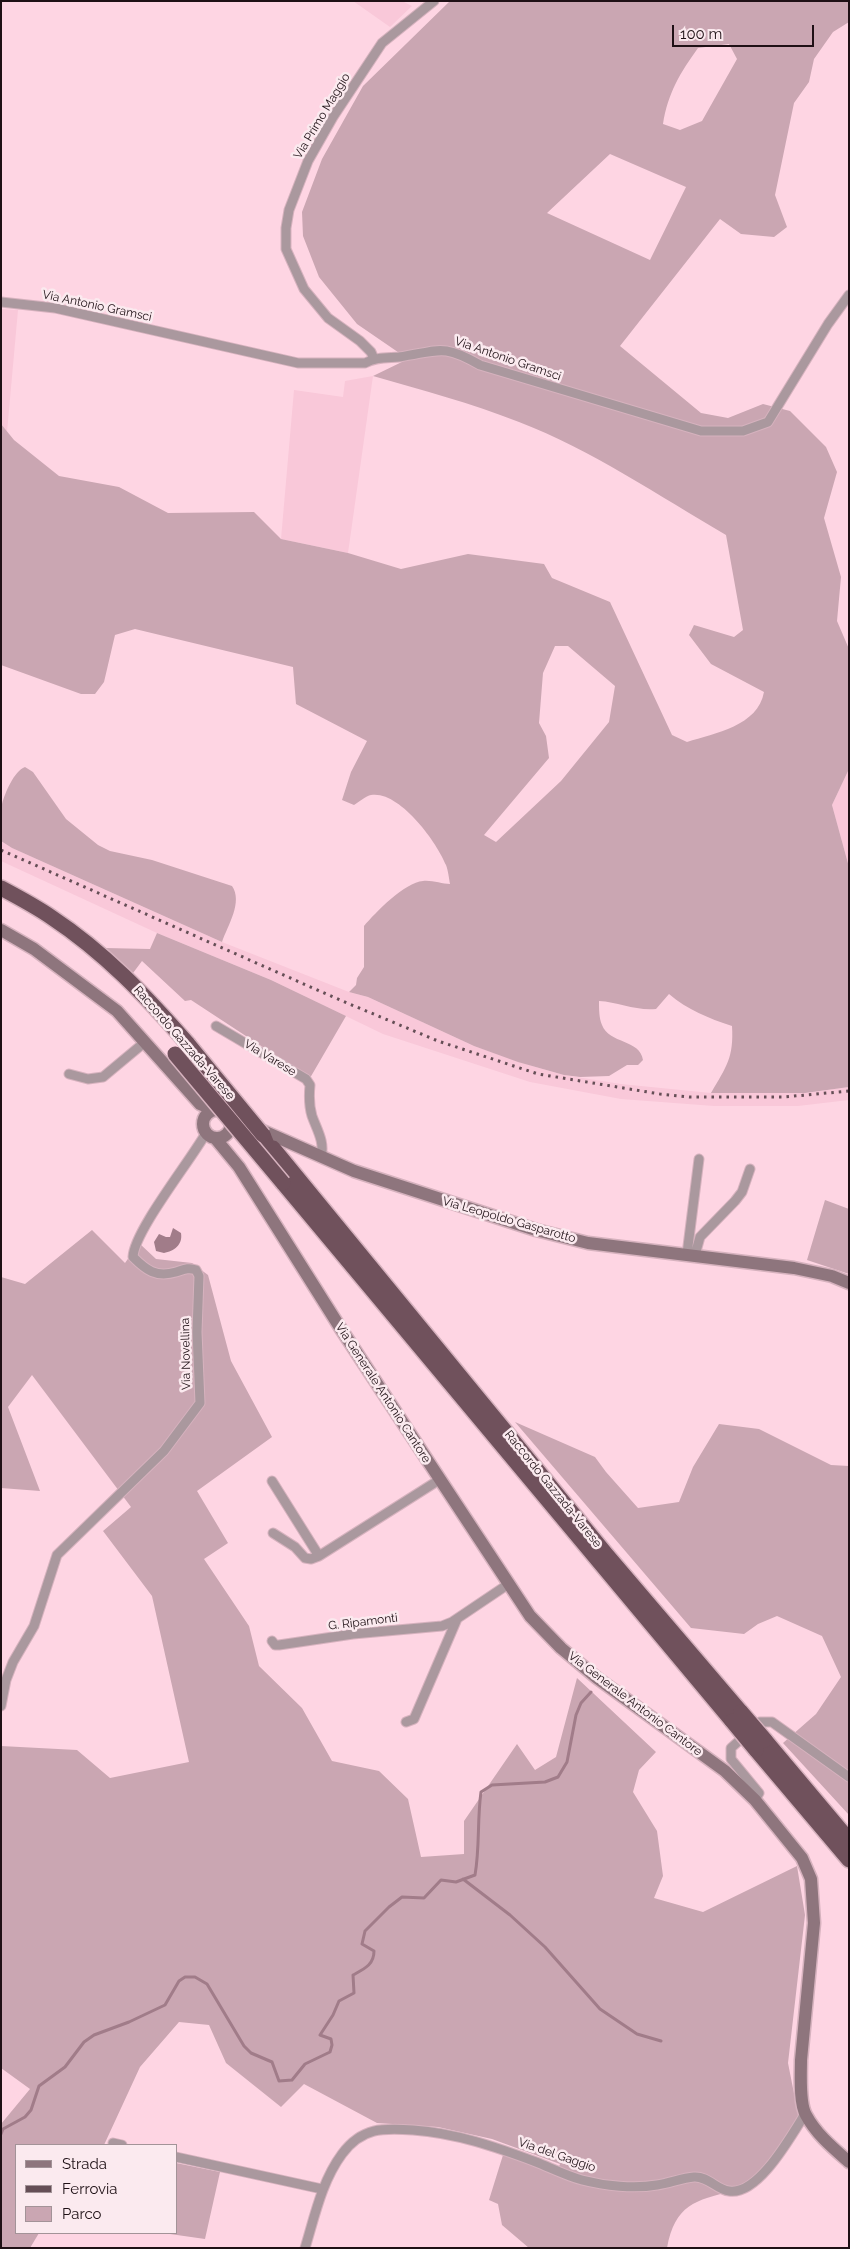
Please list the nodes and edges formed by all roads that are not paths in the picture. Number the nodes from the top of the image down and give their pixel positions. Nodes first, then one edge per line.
1 (434, 1) edge
2 (849, 295) edge
3 (1, 302) edge
4 (374, 358) junction
5 (1, 888) edge
6 (1, 930) edge
7 (216, 1026) dead end
8 (145, 1042) junction
9 (175, 1054) dead end
10 (69, 1074) dead end
11 (200, 1104) junction
12 (214, 1110) junction
13 (204, 1118) junction
14 (230, 1124) junction
15 (264, 1134) junction
16 (211, 1136) junction
17 (321, 1157) junction
18 (699, 1159) dead end
19 (239, 1167) junction
20 (750, 1169) dead end
21 (283, 1183) junction
22 (313, 1208) junction
23 (691, 1254) junction
24 (849, 1283) edge
25 (440, 1480) junction
26 (272, 1481) dead end
27 (273, 1533) dead end
28 (319, 1556) junction
29 (508, 1584) junction
30 (457, 1618) junction
31 (272, 1641) dead end
32 (1, 1706) edge
33 (406, 1722) dead end
34 (761, 1745) junction
35 (849, 1777) edge
36 (755, 1800) junction
37 (849, 1840) edge
38 (849, 1860) edge
39 (805, 2114) junction
40 (178, 2157) edge
41 (849, 2162) edge
42 (322, 2190) junction
43 (305, 2248) edge

1 - 4 street, Via Primo Maggio
2 - 4 street, Via Antonio Gramsci
3 - 4 street, Via Antonio Gramsci
5 - 15 highway, Raccordo Gazzada-Varese, bridge
6 - 8 main road, Via Leopoldo Gasparotto
7 - 17 street, Via Varese
8 - 10 street
8 - 11 main road, Via Leopoldo Gasparotto
9 - 21 highway, Raccordo Gazzada-Varese, bridge
11 - 12 main road, Via Leopoldo Gasparotto
11 - 13 main road, Via Leopoldo Gasparotto
12 - 13 main road
12 - 14 main road, Via Leopoldo Gasparotto
13 - 16 main road, Via Leopoldo Gasparotto
14 - 15 main road, Via Leopoldo Gasparotto
14 - 16 main road
14 - 19 main road, Via Generale Antonio Cantore
15 - 17 main road, Via Leopoldo Gasparotto
15 - 21 highway, Raccordo Gazzada-Varese, bridge
15 - 22 highway, Raccordo Gazzada-Varese
16 - 19 main road, Via Generale Antonio Cantore
16 - 32 street, Via Novellina
17 - 23 main road, Via Leopoldo Gasparotto
18 - 23 street
19 - 25 main road, Via Generale Antonio Cantore
20 - 23 street
21 - 22 highway, Raccordo Gazzada-Varese
22 - 34 highway, Raccordo Gazzada-Varese, bridge
23 - 24 main road, Via Leopoldo Gasparotto
25 - 28 street
25 - 29 main road, Via Generale Antonio Cantore
26 - 28 street
27 - 28 street
29 - 30 street, G. Ripamonti
29 - 36 main road, Via Generale Antonio Cantore
30 - 31 street, G. Ripamonti
30 - 33 street
34 - 37 highway, Raccordo Gazzada-Varese
34 - 38 highway, Raccordo Gazzada-Varese
35 - 36 street
36 - 39 main road, Via Generale Antonio Cantore
39 - 41 main road, Via Generale Antonio Cantore
39 - 42 street, Via del Gaggio
40 - 42 street
42 - 43 street, Via del Gaggio

